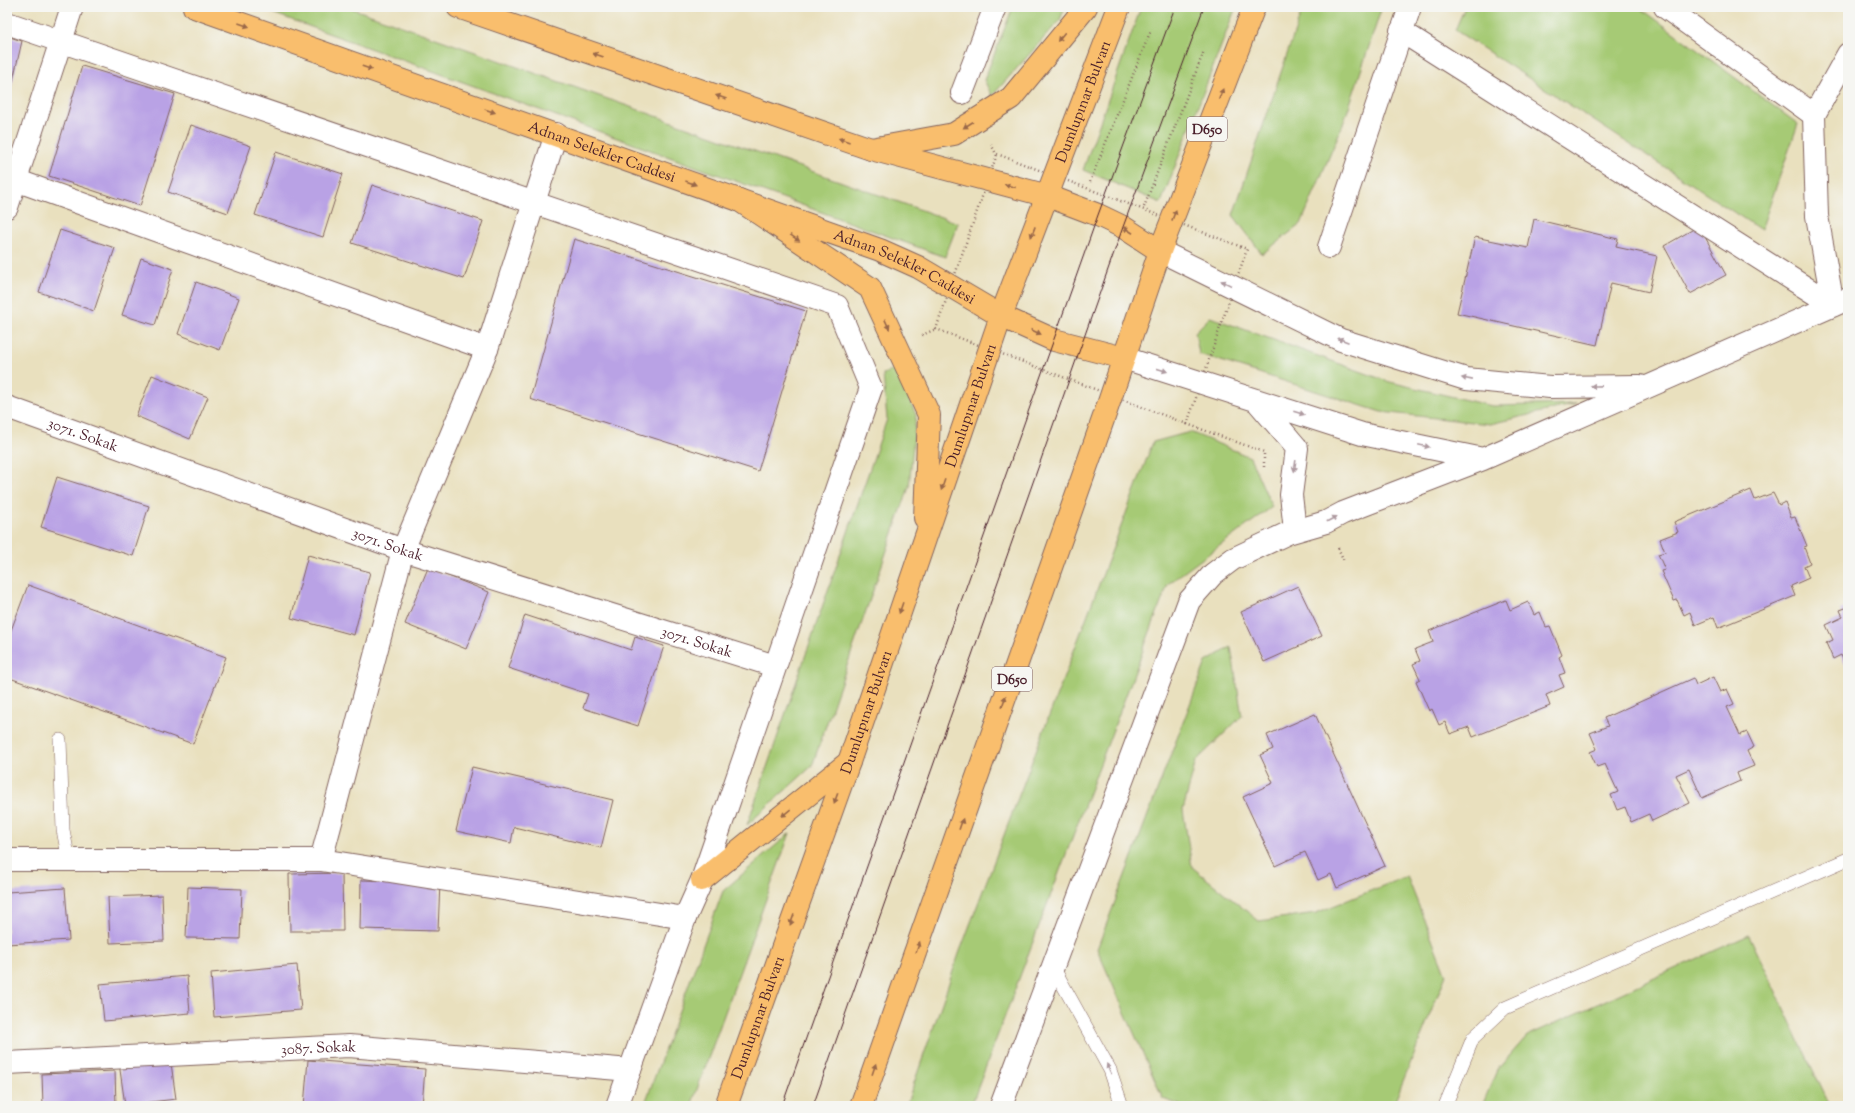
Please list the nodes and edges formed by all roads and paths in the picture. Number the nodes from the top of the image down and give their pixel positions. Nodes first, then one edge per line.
1 (72, 7) edge
2 (194, 7) edge
3 (458, 7) edge
4 (995, 7) edge
5 (1086, 7) edge
6 (1119, 7) edge
7 (1254, 7) edge
8 (1410, 7) edge
9 (1665, 7) edge
10 (7, 23) edge
11 (1151, 30) dead end
12 (1401, 31) junction
13 (61, 41) junction
14 (1204, 51) dead end
15 (1848, 54) edge
16 (962, 93) dead end
17 (1814, 115) junction
18 (556, 134) junction
19 (871, 149) junction
20 (1056, 175) junction
21 (11, 179) edge
22 (987, 180) junction
23 (1088, 188) junction
24 (1048, 196) junction
25 (739, 200) junction
26 (534, 202) junction
27 (7, 207) edge
28 (1143, 210) junction
29 (1172, 222) junction
30 (1329, 247) dead end
31 (1160, 251) junction
32 (951, 286) junction
33 (1234, 287) junction
34 (1840, 302) edge
35 (1000, 316) junction
36 (487, 349) junction
37 (989, 349) junction
38 (1124, 358) junction
39 (1201, 382) junction
40 (1649, 386) junction
41 (1112, 396) junction
42 (1256, 400) junction
43 (7, 407) edge
44 (1483, 458) junction
45 (1295, 530) junction
46 (924, 543) junction
47 (403, 550) junction
48 (775, 666) junction
49 (60, 740) dead end
50 (849, 762) junction
51 (1848, 859) edge
52 (7, 860) edge
53 (69, 860) junction
54 (321, 860) junction
55 (702, 880) junction
56 (685, 918) junction
57 (1053, 967) junction
58 (7, 1063) edge
59 (630, 1070) junction
60 (617, 1106) edge
61 (726, 1106) edge
62 (861, 1106) edge
63 (1001, 1106) edge
64 (1122, 1106) edge
65 (1445, 1106) edge

1 - 13 street
2 -> 18 main road, Adnan Selekler Caddesi
19 -> 3 main road
4 - 16 street
5 -> 19 main road
6 - 20 main road, Dumlupınar Bulvarı
29 -> 7 main road, D650
8 - 12 street
9 - 17 street
10 - 13 street
11 - 23 path
12 - 30 street
12 - 34 street
13 - 21 street
13 - 26 street
14 - 28 path
15 - 17 street
17 - 34 street
18 -> 25 main road, Adnan Selekler Caddesi
18 - 26 street
19 - 22 main road
20 - 22 path
20 - 23 path
20 - 24 main road, Dumlupınar Bulvarı
21 - 27 street
21 - 36 street
24 -> 22 main road
22 - 32 path
23 - 28 path
31 -> 24 main road
24 -> 35 main road, Dumlupınar Bulvarı
25 - 32 main road, Adnan Selekler Caddesi
25 -> 46 main road
26 - 36 street
26 - 48 street
28 - 29 path
29 - 31 main road, D650
29 - 33 path
33 -> 31 street
31 - 38 main road, D650
32 - 35 main road, Adnan Selekler Caddesi
32 - 37 path
33 - 39 path
40 -> 33 street
34 - 40 street
35 - 37 main road, Dumlupınar Bulvarı
35 -> 38 main road
36 - 47 street
37 - 41 path
37 -> 46 main road, Dumlupınar Bulvarı
38 -> 39 street
38 - 41 main road, D650
39 - 41 path
39 - 42 street
40 - 44 street
62 -> 41 main road, D650
42 -> 44 street
42 -> 45 street
43 - 47 street, 3071. Sokak
45 -> 44 street
45 - 57 street
46 -> 50 main road, Dumlupınar Bulvarı
47 - 48 street, 3071. Sokak
47 - 54 street
48 - 55 street
49 - 53 lane
50 -> 55 main road
50 -> 61 main road, Dumlupınar Bulvarı
51 - 65 lane
52 - 53 street
53 - 54 street
54 - 56 street
55 - 56 street
56 - 59 street
57 - 63 street
64 -> 57 lane
58 - 59 street, 3087. Sokak
59 - 60 street

